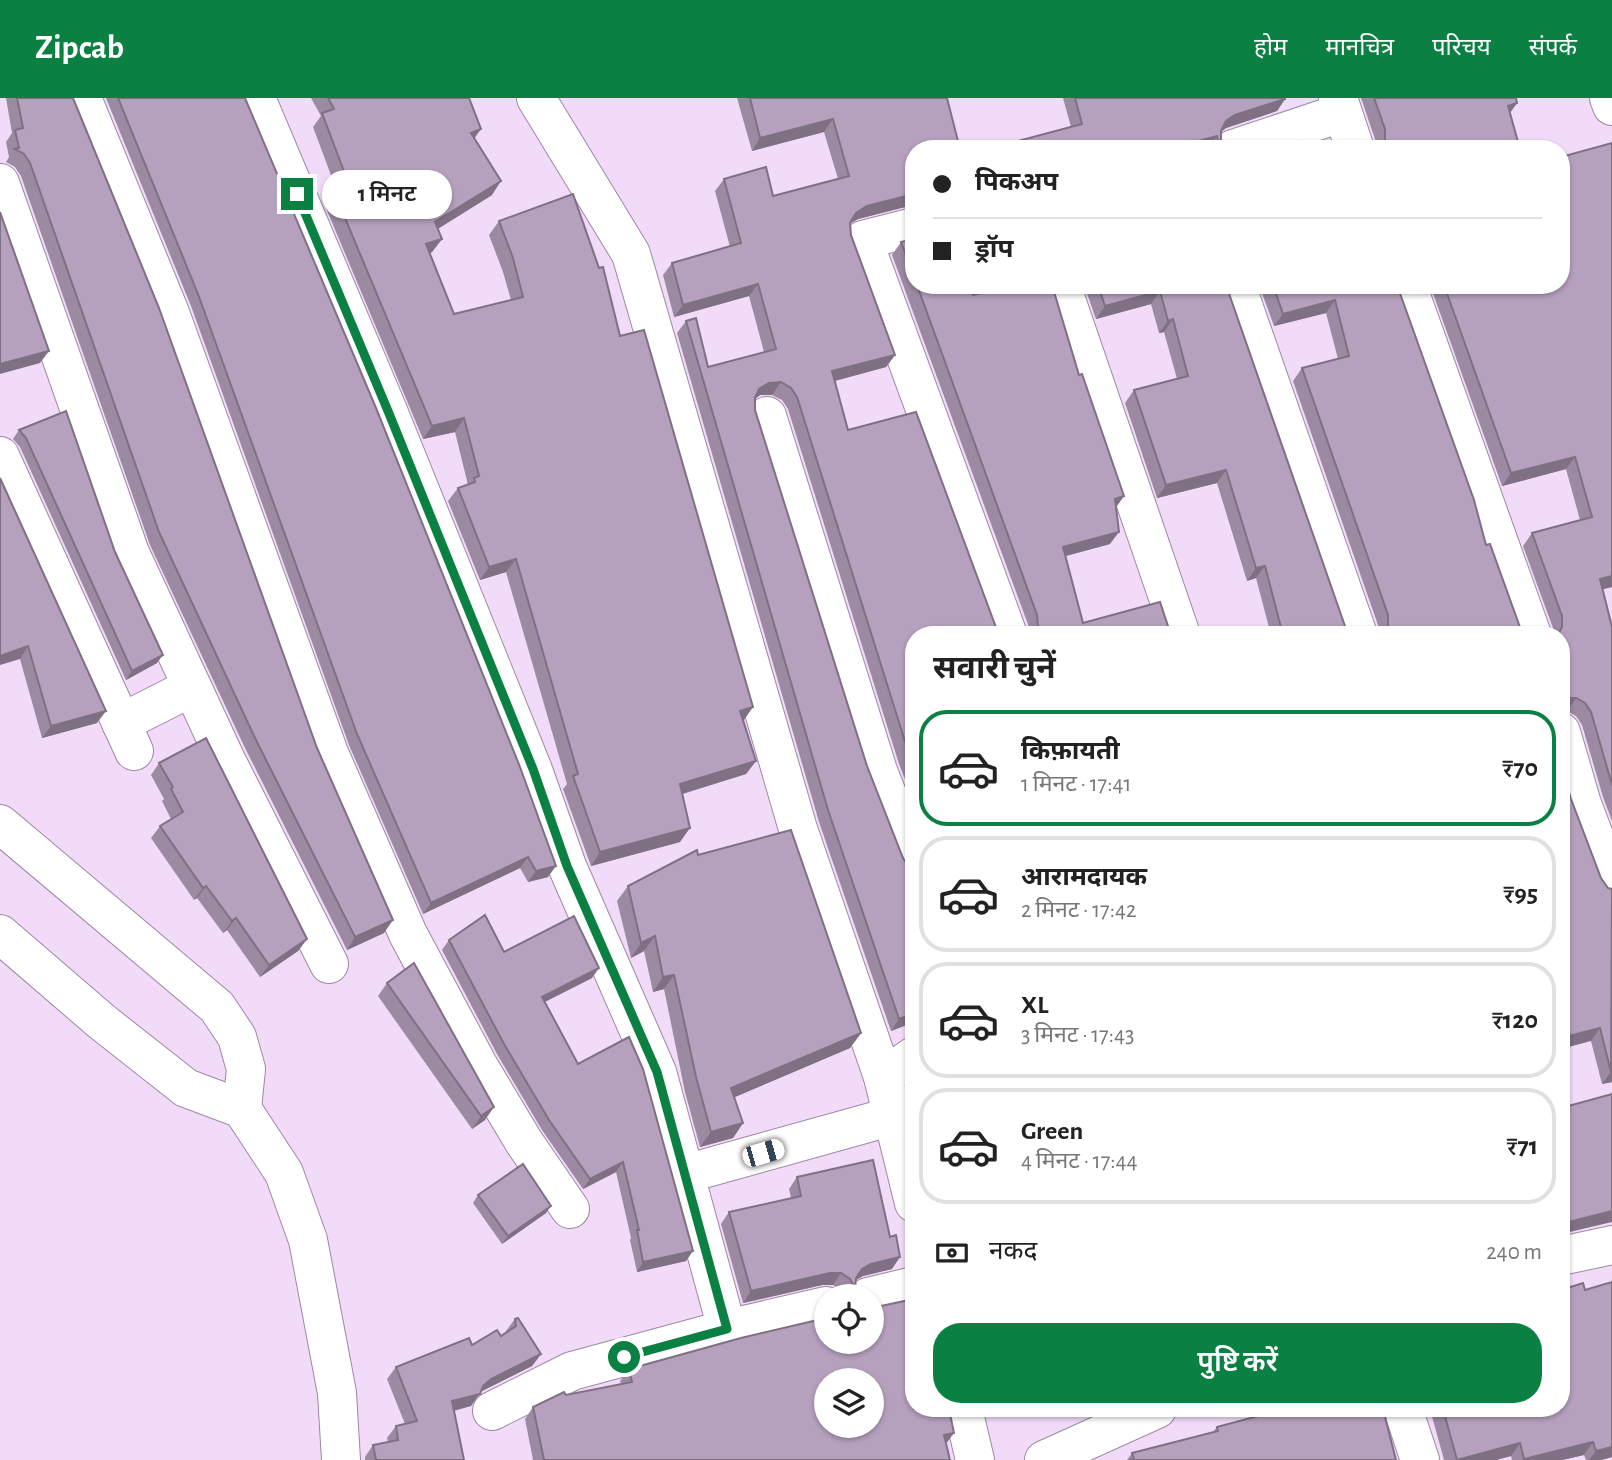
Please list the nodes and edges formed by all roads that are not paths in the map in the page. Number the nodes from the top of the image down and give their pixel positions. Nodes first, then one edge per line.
1 (82, 98) edge
2 (256, 98) edge
3 (1609, 98) edge
4 (547, 101) edge
5 (1340, 106) edge
6 (1612, 106) edge
7 (1255, 140) edge
8 (1352, 140) edge
9 (0, 183) edge
10 (905, 230) edge
11 (1064, 294) edge
12 (1239, 294) edge
13 (1410, 294) edge
14 (767, 416) dead end
15 (0, 456) edge
16 (1006, 626) edge
17 (1178, 626) edge
18 (1355, 626) edge
19 (1529, 626) edge
20 (191, 687) junction
21 (1570, 763) edge
22 (0, 824) edge
23 (905, 840) edge
24 (1612, 883) edge
25 (0, 934) edge
26 (329, 964) dead end
27 (898, 1067) edge
28 (242, 1110) junction
29 (892, 1116) junction
30 (905, 1167) edge
31 (685, 1174) junction
32 (570, 1209) dead end
33 (1612, 1245) edge
34 (1570, 1246) edge
35 (905, 1288) edge
36 (884, 1293) edge
37 (814, 1309) edge
38 (727, 1329) junction
39 (492, 1411) dead end
40 (965, 1417) edge
41 (1115, 1417) edge
42 (1406, 1417) edge
43 (341, 1460) edge
44 (975, 1460) edge
45 (1044, 1460) edge
46 (1420, 1460) edge

1 - 32 street
2 - 31 street
3 - 6 street
4 - 27 street
5 - 7 street
5 - 8 street
9 - 20 street
10 - 16 street
11 - 17 street
12 - 18 street
13 - 19 street
14 - 23 street
15 - 20 street
20 - 26 street
21 - 24 street
22 - 28 street
25 - 28 street
27 - 29 street
28 - 43 street
29 - 30 street
29 - 31 street
31 - 38 street
33 - 34 street
35 - 36 street
37 - 38 street
38 - 39 street
40 - 44 street
41 - 45 street
42 - 46 street

